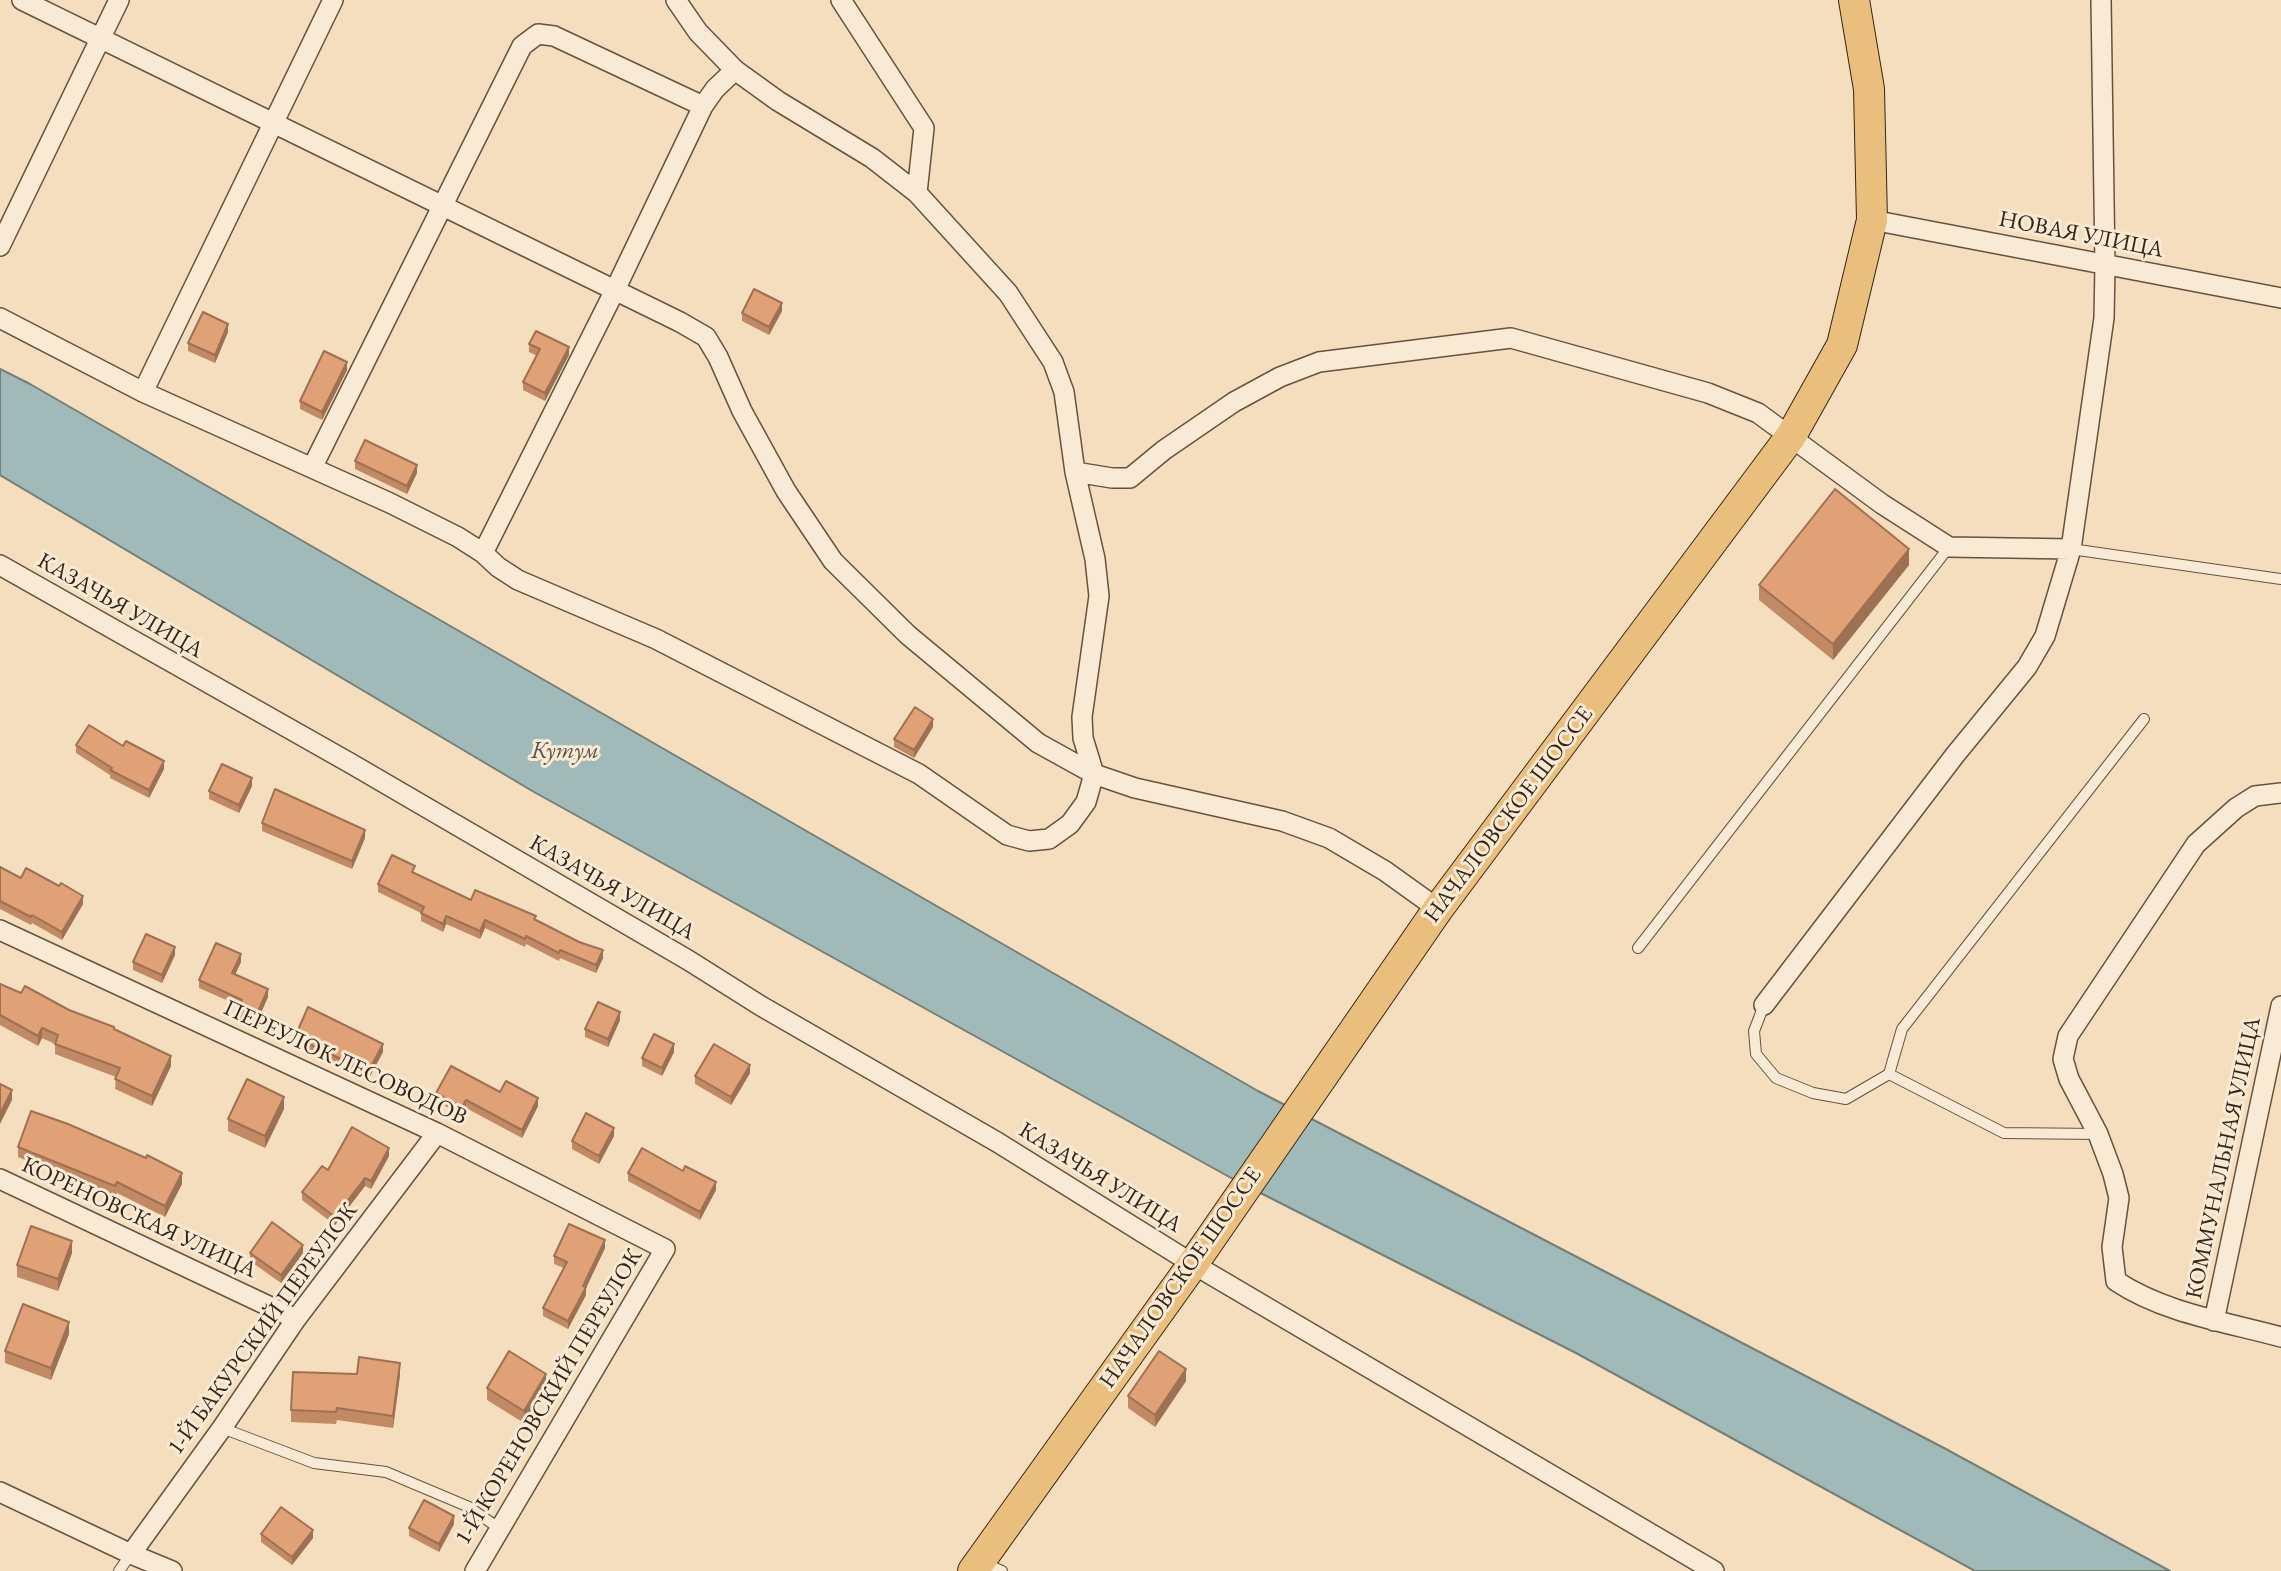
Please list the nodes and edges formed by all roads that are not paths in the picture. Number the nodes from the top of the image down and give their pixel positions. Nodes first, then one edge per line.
1 (22, 0) edge
2 (120, 0) edge
3 (333, 0) edge
4 (676, 0) edge
5 (841, 0) edge
6 (1854, 0) edge
7 (2101, 0) edge
8 (100, 39) junction
9 (735, 70) junction
10 (703, 106) junction
11 (272, 123) junction
12 (917, 193) junction
13 (441, 206) junction
14 (1872, 220) junction
15 (0, 246) edge
16 (2105, 265) junction
17 (615, 290) junction
18 (2280, 295) edge
19 (0, 318) edge
20 (143, 392) junction
21 (1791, 436) junction
22 (312, 468) junction
23 (1075, 472) junction
24 (1949, 547) junction
25 (2071, 549) junction
26 (483, 554) junction
27 (0, 565) edge
28 (2281, 579) edge
29 (2144, 719) dead end
30 (1094, 774) junction
31 (2281, 793) edge
32 (1438, 909) junction
33 (0, 930) edge
34 (1638, 948) dead end
35 (1764, 1005) joint
36 (2281, 1006) edge
37 (1889, 1074) junction
38 (438, 1133) junction
39 (2098, 1134) junction
40 (0, 1178) edge
41 (665, 1249) joint
42 (1193, 1264) junction
43 (296, 1319) junction
44 (2214, 1321) junction
45 (2281, 1337) edge
46 (222, 1428) junction
47 (0, 1492) edge
48 (500, 1529) junction
49 (131, 1554) junction
50 (985, 1568) edge
51 (119, 1571) edge
52 (172, 1571) edge
53 (475, 1571) edge
54 (1714, 1571) edge

1 - 8 street
2 - 8 street
3 - 11 street
4 - 9 street
5 - 12 street
6 - 14 main road, НАЧАЛОВСКОЕ ШОССЕ
7 - 16 street
8 - 11 street
8 - 15 street
9 - 10 street
9 - 12 street
10 - 13 street
10 - 17 street
11 - 13 street
11 - 20 street
12 - 23 street
13 - 17 street
13 - 22 street
14 - 16 street, НОВАЯ УЛИЦА
14 - 21 main road, НАЧАЛОВСКОЕ ШОССЕ
16 - 18 street, НОВАЯ УЛИЦА
16 - 25 street
17 - 26 street
17 - 30 street
19 - 20 street
20 - 22 street
21 - 23 street
21 - 24 street
21 - 32 main road, НАЧАЛОВСКОЕ ШОССЕ
22 - 26 street
23 - 30 street
24 - 25 street
24 - 34 lane
25 - 28 lane
25 - 35 street
26 - 30 street
27 - 42 street, КАЗАЧЬЯ УЛИЦА
29 - 37 lane
30 - 32 street
31 - 39 street
32 - 42 main road, НАЧАЛОВСКОЕ ШОССЕ
33 - 38 street, ПЕРЕУЛОК ЛЕСОВОДОВ
35 - 37 lane
36 - 44 street, КОММУНАЛЬНАЯ УЛИЦА
37 - 39 lane
38 - 41 street, ПЕРЕУЛОК ЛЕСОВОДОВ
38 - 43 street, 1-Й БАКУРСКИЙ ПЕРЕУЛОК
39 - 44 street
40 - 43 street, КОРЕНОВСКАЯ УЛИЦА
41 - 48 street, 1-Й КОРЕНОВСКИЙ ПЕРЕУЛОК
42 - 50 main road, НАЧАЛОВСКОЕ ШОССЕ
42 - 54 street, КАЗАЧЬЯ УЛИЦА
43 - 46 street, 1-Й БАКУРСКИЙ ПЕРЕУЛОК
44 - 45 street
46 - 48 lane
46 - 49 street, 1-Й БАКУРСКИЙ ПЕРЕУЛОК
47 - 49 street
48 - 53 street, 1-Й КОРЕНОВСКИЙ ПЕРЕУЛОК
49 - 51 lane
49 - 52 street

